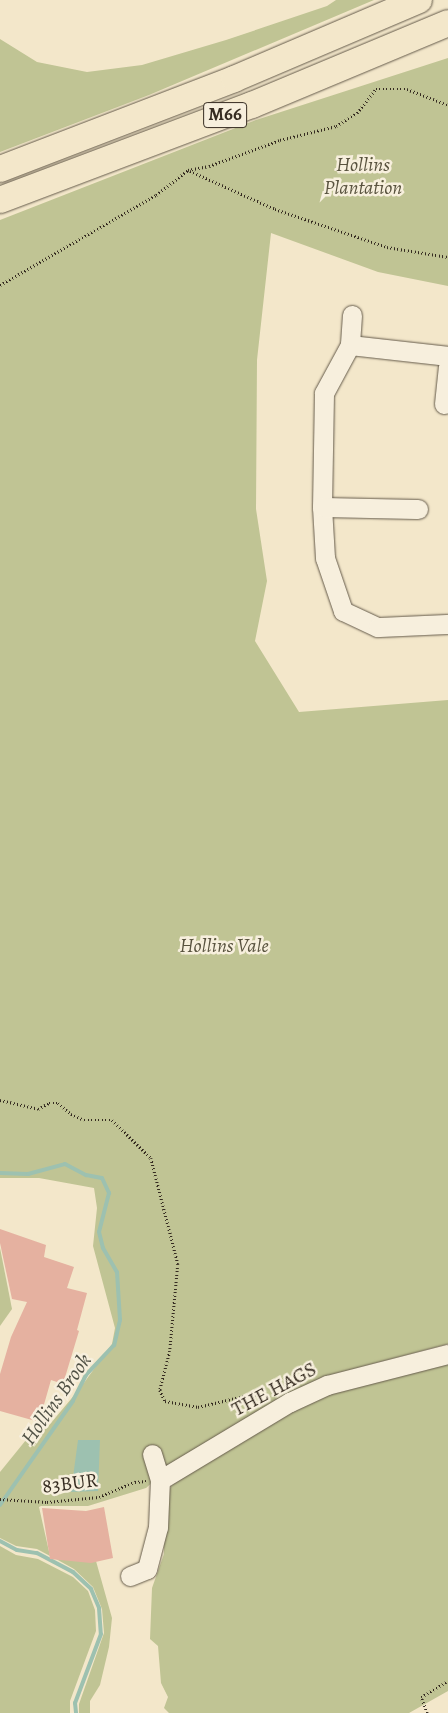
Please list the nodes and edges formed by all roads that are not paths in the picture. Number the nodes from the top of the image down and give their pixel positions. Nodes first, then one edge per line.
1 (419, 0) edge
2 (448, 23) edge
3 (0, 169) edge
4 (0, 200) edge
5 (352, 315) dead end
6 (350, 345) junction
7 (448, 356) edge
8 (448, 367) edge
9 (444, 404) dead end
10 (322, 507) junction
11 (418, 509) dead end
12 (448, 624) edge
13 (448, 1354) edge
14 (152, 1454) dead end
15 (160, 1480) junction
16 (130, 1576) dead end

1 - 3 highway, M66
2 - 4 highway, M66
5 - 6 street
6 - 7 street
6 - 10 street
8 - 9 street
10 - 11 street
10 - 12 street
13 - 15 street, THE HAGS
14 - 15 street
15 - 16 street

